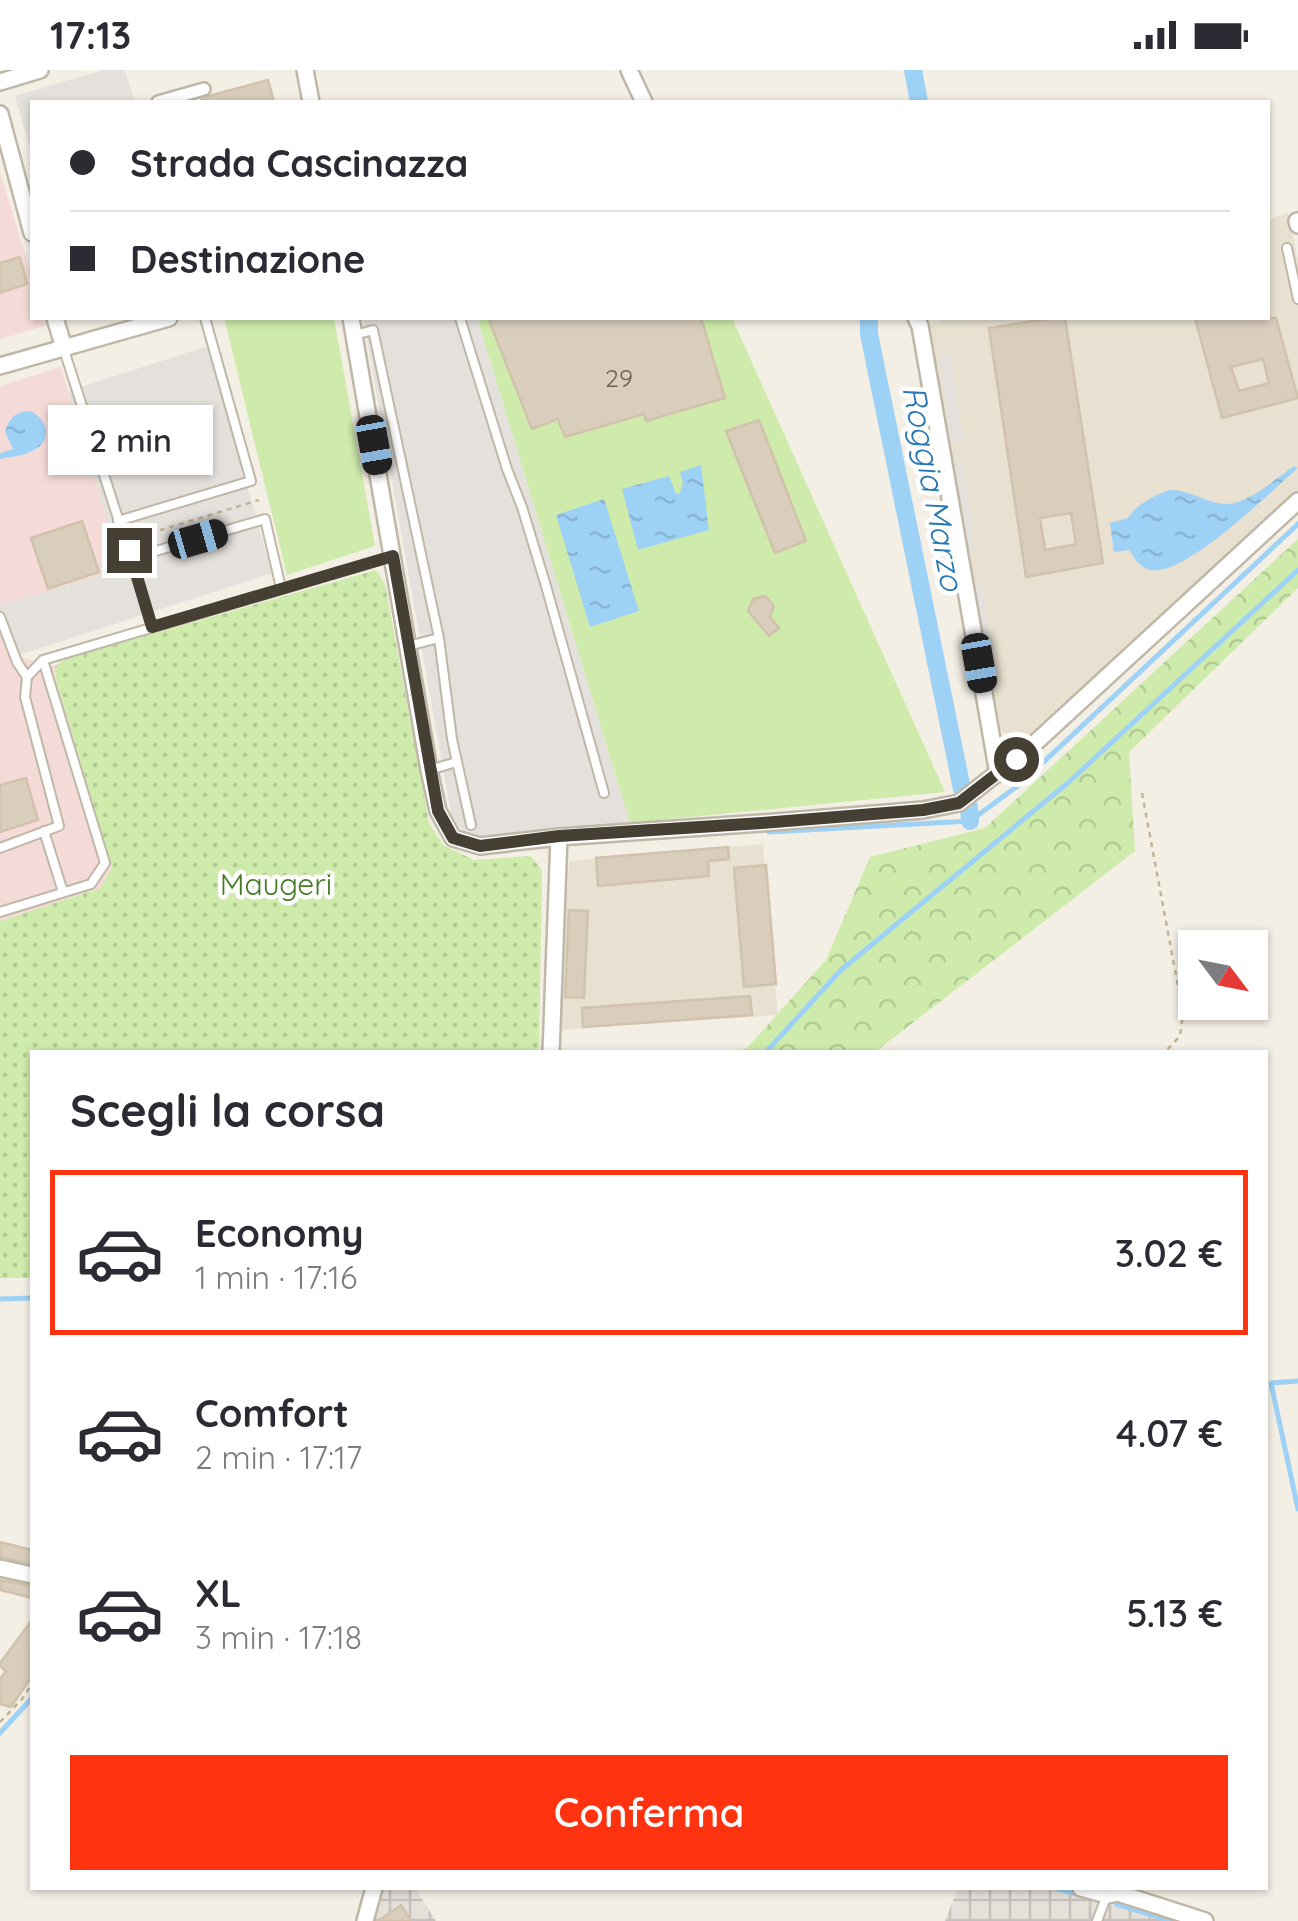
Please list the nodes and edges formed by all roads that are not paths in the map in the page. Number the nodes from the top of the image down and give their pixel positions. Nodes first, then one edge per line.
1 (40, 70) edge
2 (305, 70) edge
3 (630, 70) edge
4 (2, 78) edge
5 (204, 89) dead end
6 (165, 100) edge
7 (311, 100) edge
8 (643, 100) edge
9 (0, 114) edge
10 (30, 226) edge
11 (1287, 248) dead end
12 (1298, 299) edge
13 (57, 320) edge
14 (162, 320) edge
15 (206, 320) edge
16 (351, 320) edge
17 (461, 320) edge
18 (917, 320) edge
19 (355, 335) junction
20 (64, 348) junction
21 (0, 366) edge
22 (405, 476) junction
23 (380, 481) junction
24 (1298, 501) edge
25 (118, 520) junction
26 (122, 531) dead end
27 (393, 556) junction
28 (281, 588) junction
29 (0, 617) edge
30 (152, 627) junction
31 (440, 638) junction
32 (408, 646) junction
33 (43, 660) junction
34 (27, 677) junction
35 (457, 762) junction
36 (429, 770) junction
37 (998, 774) junction
38 (604, 793) dead end
39 (470, 825) dead end
40 (44, 831) junction
41 (559, 836) junction
42 (0, 848) edge
43 (63, 892) junction
44 (0, 912) edge
45 (550, 1050) edge
46 (0, 1568) edge
47 (30, 1575) edge
48 (373, 1890) edge
49 (1088, 1890) edge
50 (1107, 1895) junction
51 (365, 1921) edge
52 (1097, 1921) edge
53 (1205, 1921) edge

1 - 4 street
2 - 7 street
3 - 8 street
5 - 6 street
9 - 10 street
11 - 12 lane
13 - 20 street
14 - 20 street
15 - 25 lane
16 - 19 street
17 - 38 lane
18 - 37 street
19 - 22 lane
19 - 23 street
20 - 21 street
20 - 25 lane
22 - 23 lane
22 - 31 lane
23 - 27 street
24 - 37 street
25 - 26 lane
27 - 28 lane
27 - 32 street
28 - 30 lane
28 - 30 lane
29 - 34 lane
30 - 33 lane
31 - 32 lane
31 - 35 lane
32 - 36 street
33 - 34 lane
33 - 43 lane
34 - 40 lane
35 - 36 lane
35 - 39 lane
36 - 41 street
37 - 41 street
40 - 42 lane
40 - 43 lane
41 - 45 street
43 - 44 lane
46 - 47 street
48 - 51 street
49 - 50 street
50 - 52 lane
50 - 53 street

